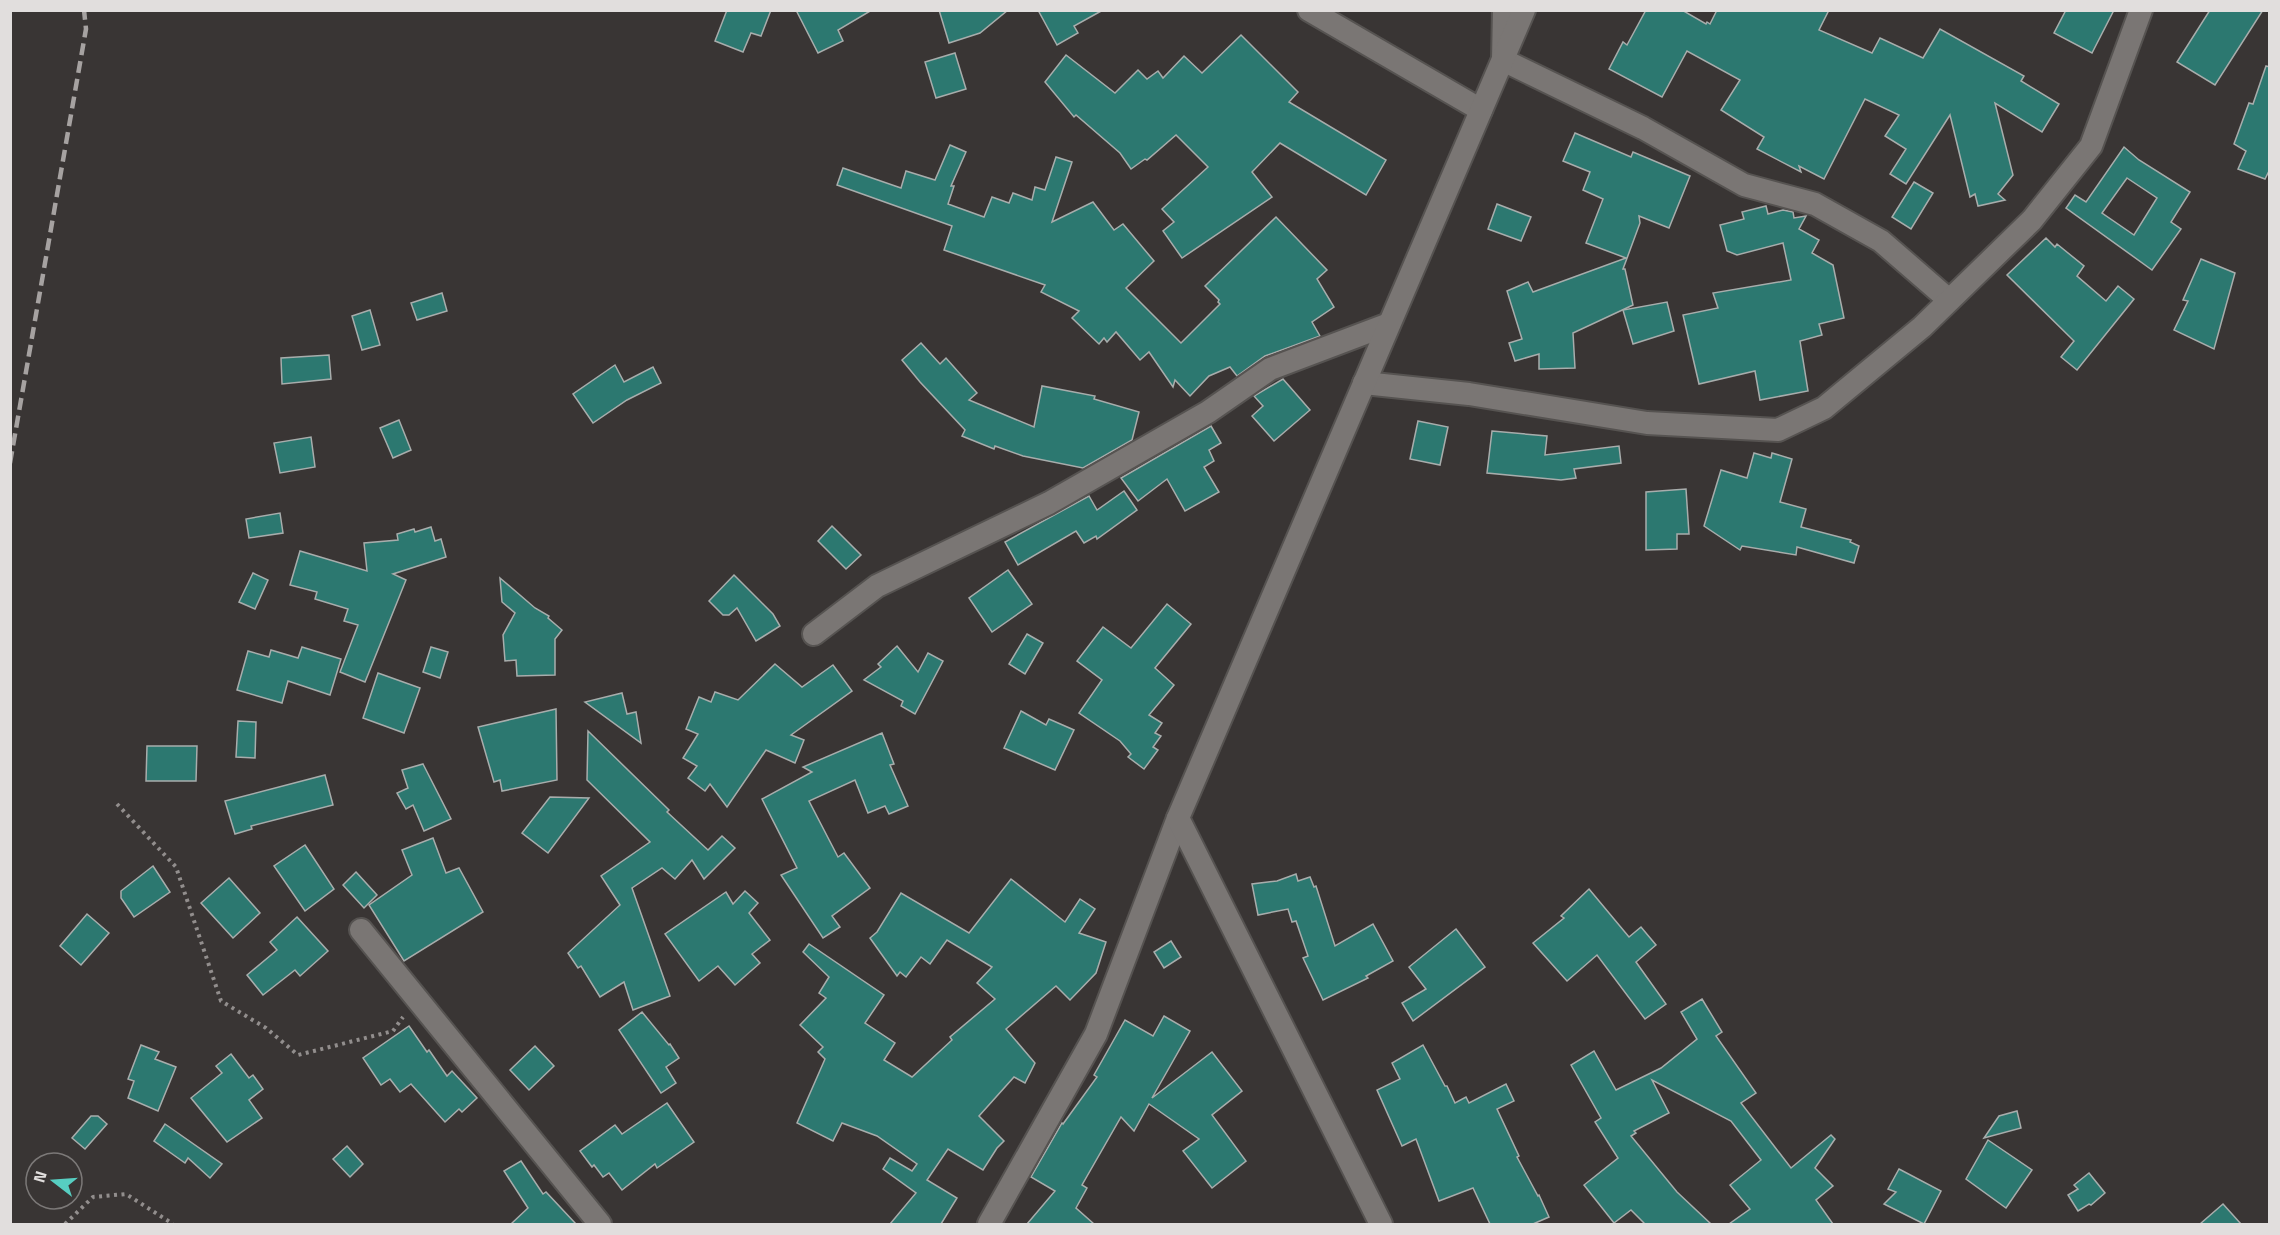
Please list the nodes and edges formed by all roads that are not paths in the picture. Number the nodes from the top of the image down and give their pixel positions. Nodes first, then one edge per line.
1 (1309, 10) edge
2 (1504, 10) edge
3 (1524, 10) edge
4 (2141, 10) edge
5 (1503, 60) junction
6 (1481, 110) junction
7 (1949, 300) junction
8 (1389, 324) junction
9 (1364, 383) junction
10 (814, 634) dead end
11 (1178, 818) junction
12 (361, 930) dead end
13 (600, 1224) edge
14 (989, 1224) edge
15 (1381, 1224) edge

1 - 6 street
2 - 5 street
3 - 5 street
4 - 7 street
5 - 6 street
5 - 7 street
6 - 8 street
7 - 9 street
8 - 9 street
8 - 10 street
9 - 11 street
11 - 14 street
11 - 15 street
12 - 13 street

